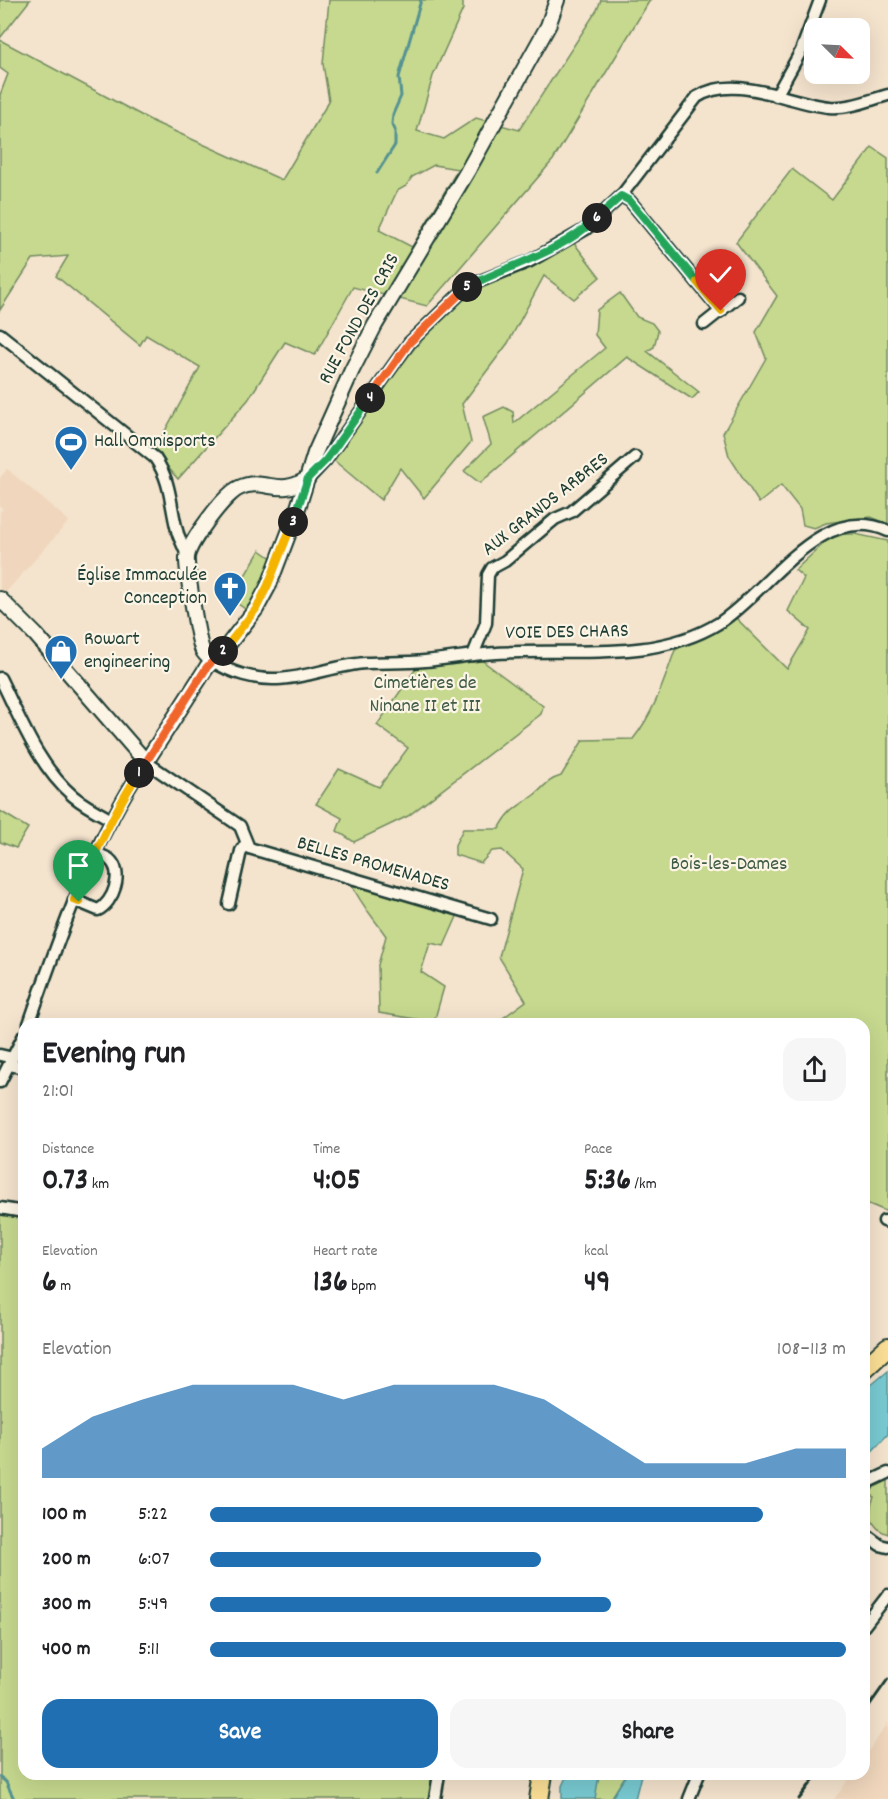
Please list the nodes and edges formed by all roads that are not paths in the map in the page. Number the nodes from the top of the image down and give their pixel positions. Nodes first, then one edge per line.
1 (556, 0) edge
2 (820, 0) edge
3 (888, 94) edge
4 (776, 96) junction
5 (621, 196) junction
6 (738, 297) dead end
7 (721, 311) junction
8 (704, 324) dead end
9 (0, 334) edge
10 (635, 457) dead end
11 (308, 478) junction
12 (280, 489) junction
13 (296, 514) junction
14 (888, 531) edge
15 (200, 533) junction
16 (178, 534) junction
17 (187, 556) junction
18 (0, 599) edge
19 (473, 655) junction
20 (213, 661) junction
21 (0, 678) edge
22 (146, 762) junction
23 (112, 820) junction
24 (246, 843) junction
25 (96, 853) junction
26 (74, 900) junction
27 (229, 904) dead end
28 (491, 919) dead end
29 (31, 1018) edge
30 (18, 1047) edge
31 (0, 1055) edge
32 (11, 1061) junction
33 (18, 1065) edge
34 (0, 1082) edge
35 (0, 1208) edge
36 (18, 1211) edge
37 (888, 1347) edge
38 (870, 1364) edge
39 (888, 1473) edge
40 (870, 1481) edge
41 (870, 1539) edge
42 (888, 1547) edge
43 (888, 1595) edge
44 (870, 1618) edge
45 (438, 1780) edge
46 (542, 1780) edge
47 (697, 1780) edge
48 (435, 1799) edge
49 (539, 1799) edge
50 (689, 1799) edge

1 - 11 street, RUE FOND DES CRIS
2 - 4 street
3 - 4 street
4 - 5 street
5 - 7 street
5 - 11 street
6 - 7 street
7 - 8 street
9 - 16 street
10 - 19 street, AUX GRANDS ARBRES
11 - 12 street
11 - 13 street, RUE FOND DES CRIS
12 - 13 street
12 - 15 street
13 - 20 street, RUE FOND DES CRIS
14 - 19 street, VOIE DES CHARS
15 - 16 street
15 - 17 street
16 - 17 street
17 - 20 street
18 - 22 street
19 - 20 street, VOIE DES CHARS
20 - 22 street, RUE FOND DES CRIS
21 - 23 street
22 - 23 street
22 - 24 street
23 - 25 street
24 - 27 street
24 - 28 street, BELLES PROMENADES
25 - 26 street
25 - 26 street
26 - 29 street
30 - 32 street
31 - 32 street
32 - 33 street
32 - 34 street
35 - 36 street
37 - 38 main road
39 - 40 street
41 - 42 street
43 - 44 street
45 - 48 street
46 - 49 main road
47 - 50 street

